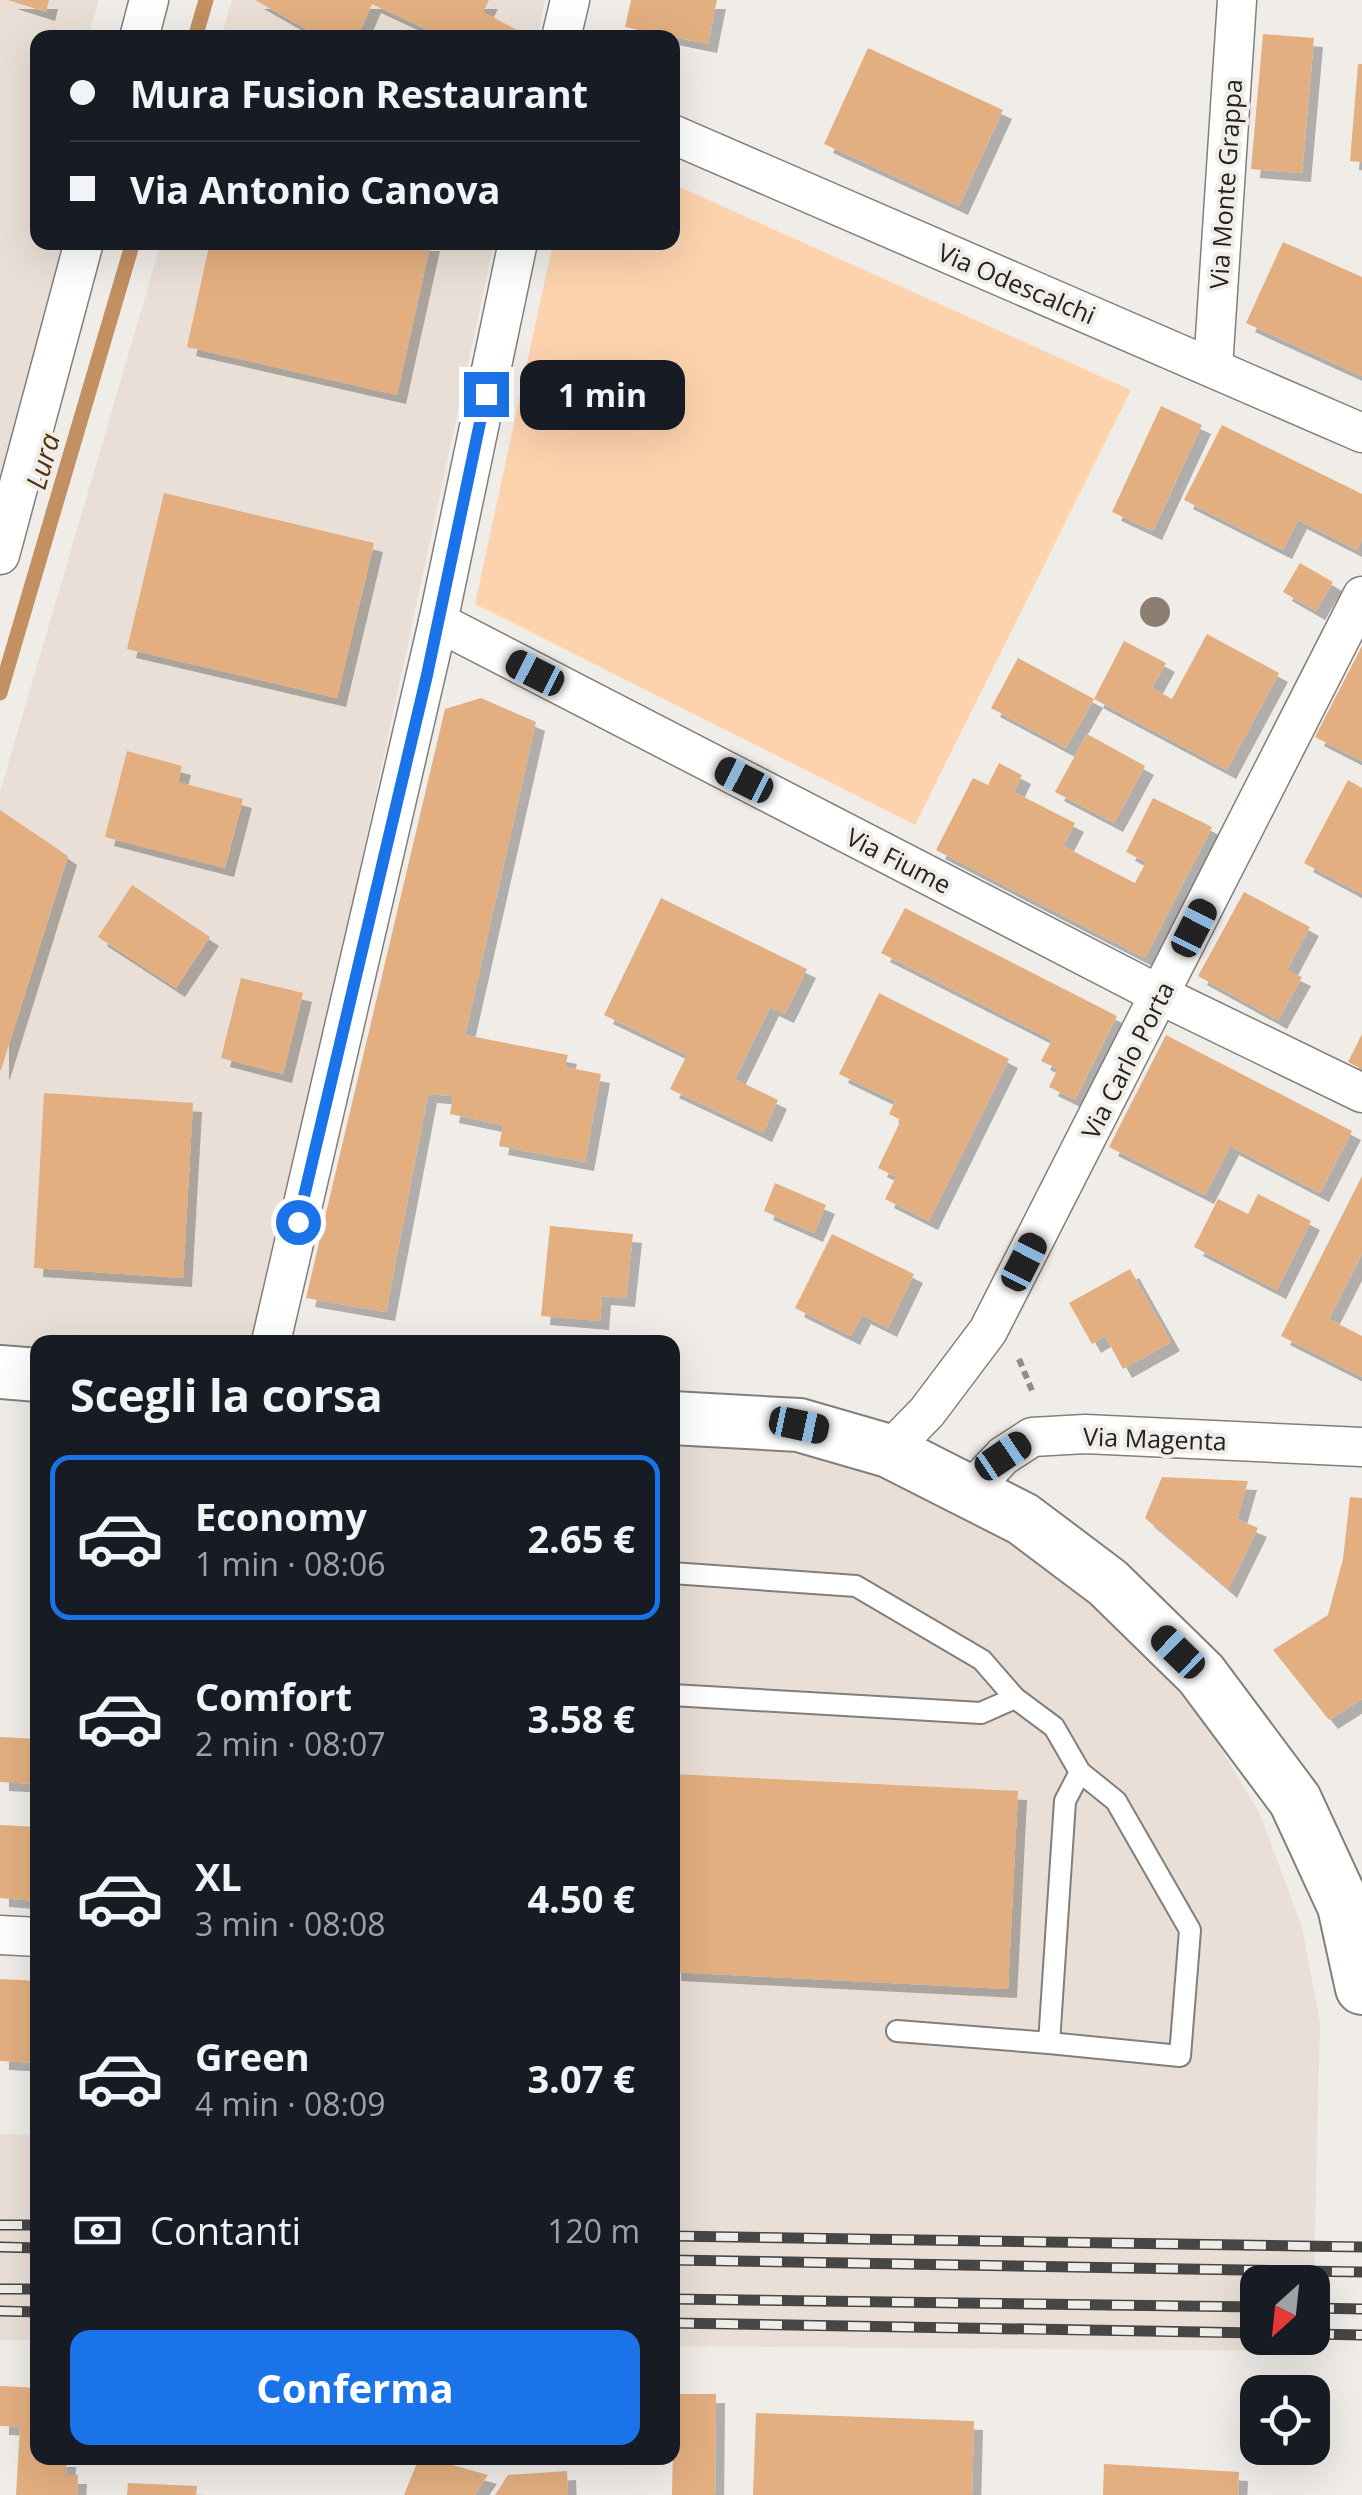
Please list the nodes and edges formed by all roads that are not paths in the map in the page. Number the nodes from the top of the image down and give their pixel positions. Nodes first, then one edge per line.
1 (149, 0) edge
2 (570, 0) edge
3 (1237, 0) edge
4 (141, 30) edge
5 (563, 30) edge
6 (680, 137) edge
7 (82, 250) edge
8 (516, 250) edge
9 (1213, 368) junction
10 (1362, 433) edge
11 (0, 555) edge
12 (1362, 596) edge
13 (438, 622) junction
14 (1160, 994) junction
15 (1362, 1093) edge
16 (274, 1335) edge
17 (0, 1372) edge
18 (30, 1374) edge
19 (680, 1418) edge
20 (1362, 1446) edge
21 (889, 1452) junction
22 (970, 1492) junction
23 (680, 1575) edge
24 (680, 1695) edge
25 (1015, 1698) junction
26 (1080, 1772) junction
27 (1296, 1800) junction
28 (1362, 1842) edge
29 (0, 1934) edge
30 (30, 1936) edge
31 (1362, 1988) edge
32 (897, 2031) dead end
33 (1049, 2043) junction

1 - 4 street
2 - 5 street
3 - 9 street, Via Monte Grappa
6 - 9 street, Via Odescalchi
7 - 11 street
8 - 13 street
9 - 10 street, Via Odescalchi
12 - 14 street, Via Carlo Porta
13 - 14 street, Via Fiume
13 - 16 street
14 - 15 street, Via Fiume
14 - 21 street, Via Carlo Porta
17 - 18 main road
19 - 21 main road
20 - 22 street, Via Magenta
21 - 22 main road
22 - 27 main road
23 - 25 lane
24 - 25 lane
25 - 26 lane
26 - 33 lane
26 - 33 lane
27 - 28 main road
27 - 31 main road
29 - 30 street
32 - 33 lane

